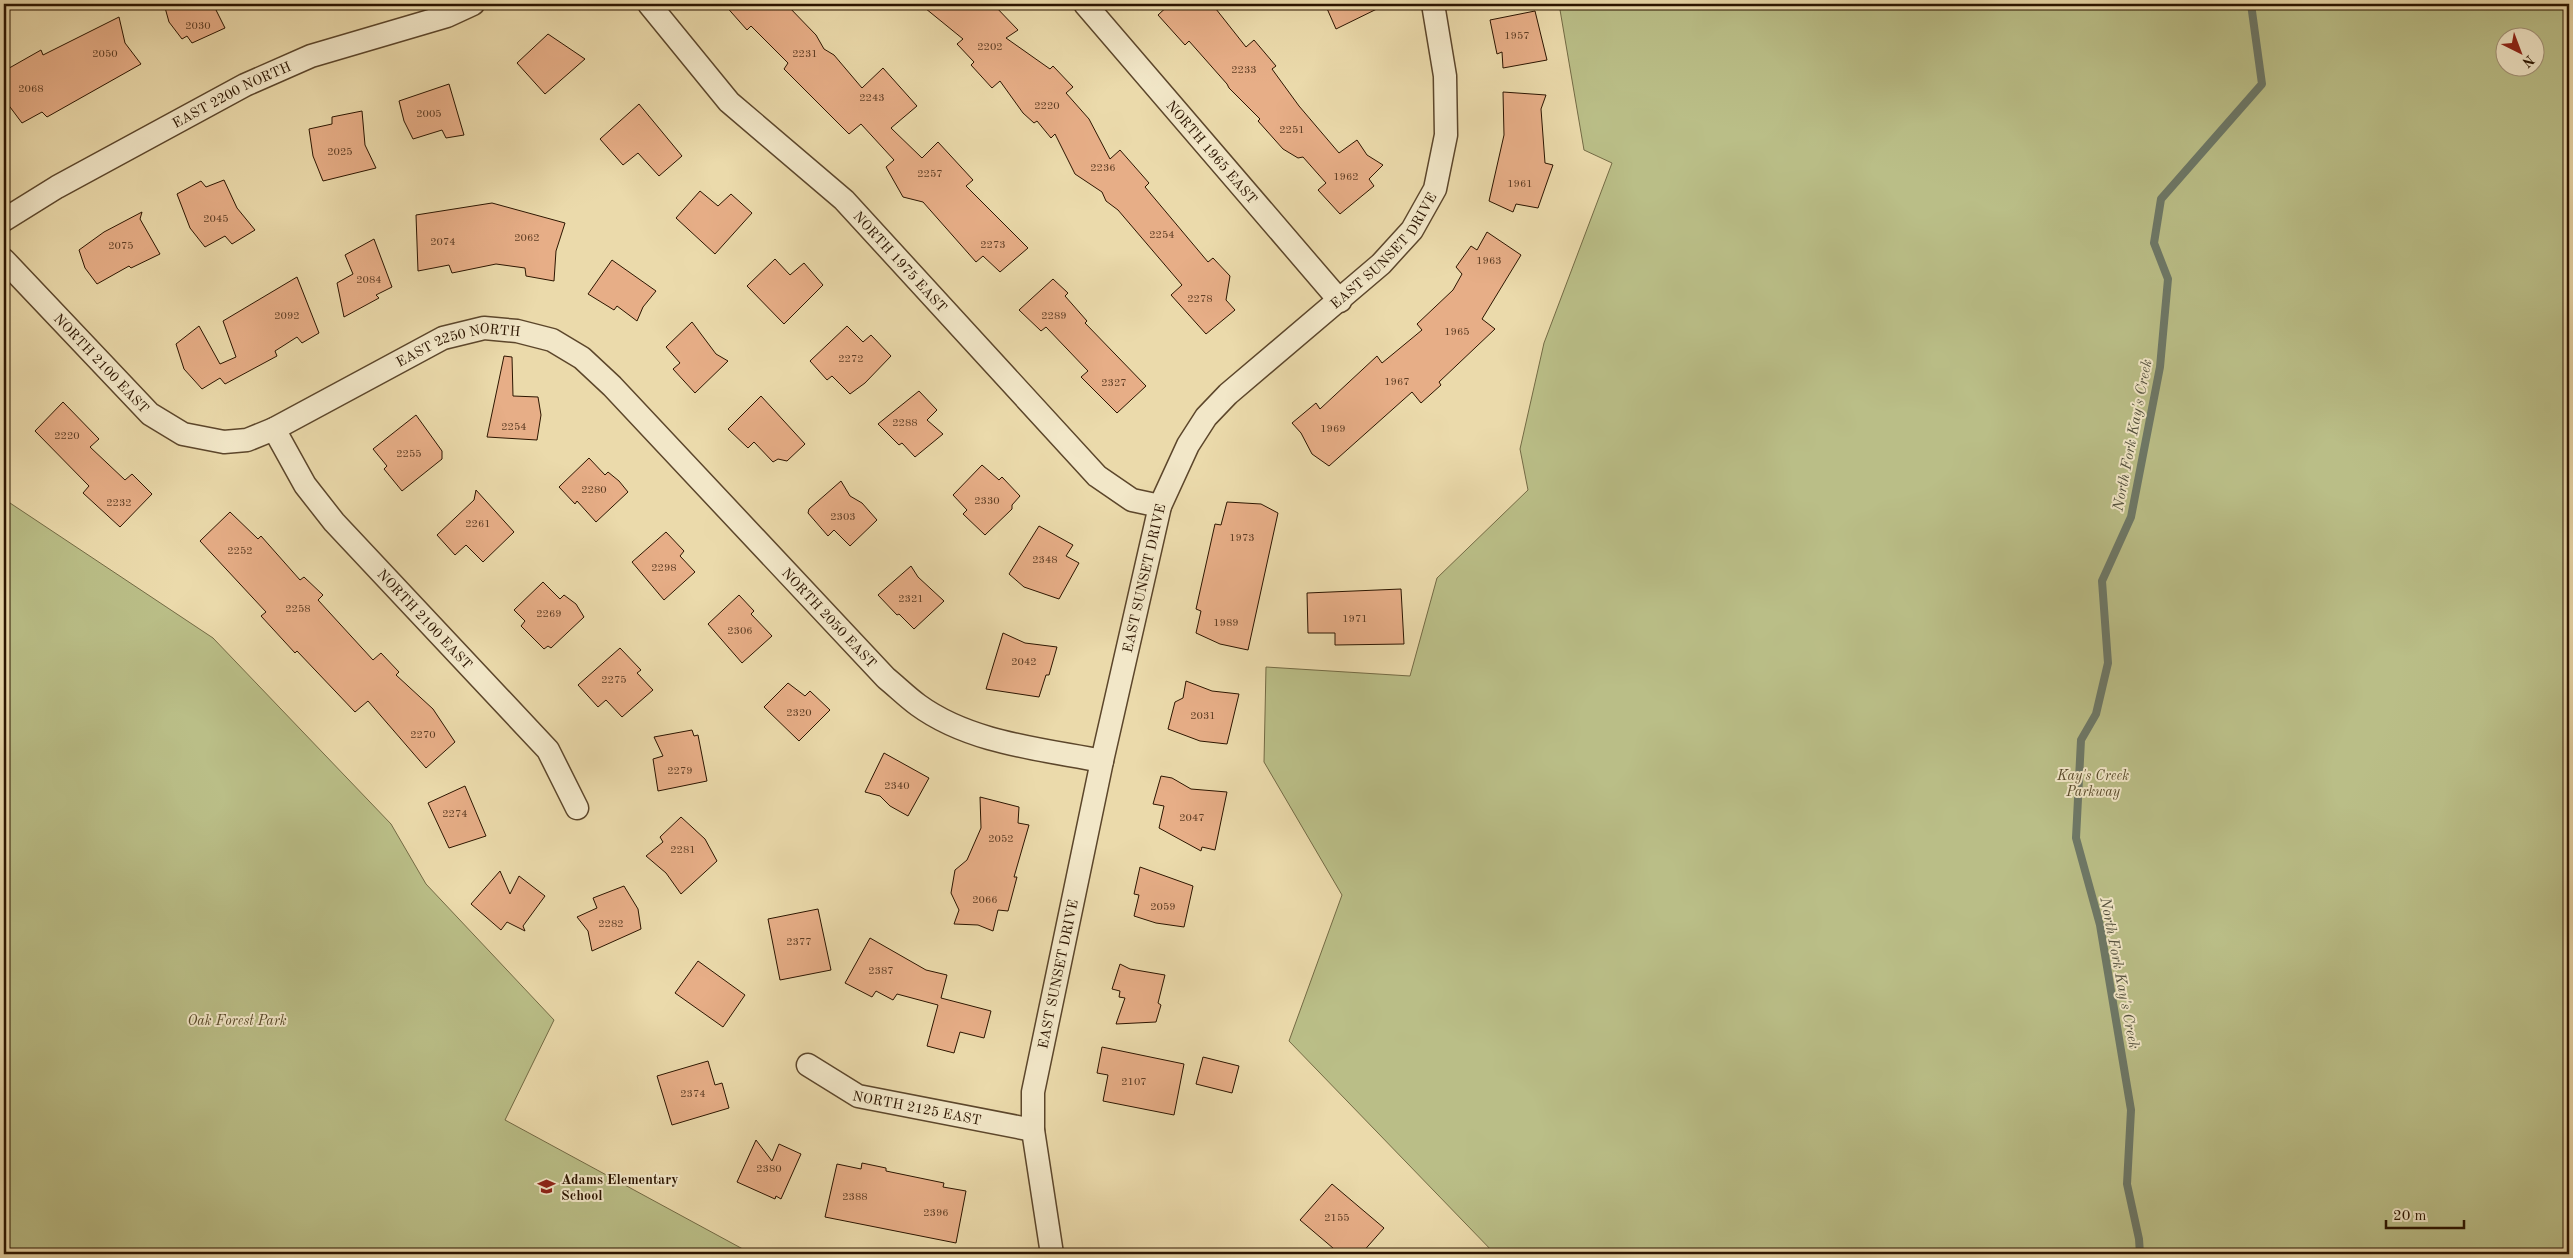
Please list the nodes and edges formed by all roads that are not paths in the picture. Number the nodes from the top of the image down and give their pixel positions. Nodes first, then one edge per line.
1 (473, 4) edge
2 (649, 4) edge
3 (1085, 4) edge
4 (1433, 4) edge
5 (4, 220) edge
6 (4, 260) edge
7 (1340, 301) junction
8 (612, 386) joint
9 (302, 415) joint
10 (274, 429) junction
11 (1160, 506) junction
12 (1102, 762) junction
13 (577, 808) dead end
14 (808, 1065) dead end
15 (1033, 1130) junction
16 (1052, 1254) edge

1 - 5 street, EAST 2200 NORTH
2 - 11 street, NORTH 1975 EAST
3 - 7 street, NORTH 1965 EAST
4 - 7 street, EAST SUNSET DRIVE
6 - 10 street, NORTH 2100 EAST
7 - 11 street, EAST SUNSET DRIVE
8 - 9 street, EAST 2250 NORTH
8 - 12 street, NORTH 2050 EAST
9 - 10 street, NORTH 2100 EAST
10 - 13 street, NORTH 2100 EAST
11 - 12 street, EAST SUNSET DRIVE
12 - 15 street, EAST SUNSET DRIVE
14 - 15 street, NORTH 2125 EAST
15 - 16 street, EAST SUNSET DRIVE

